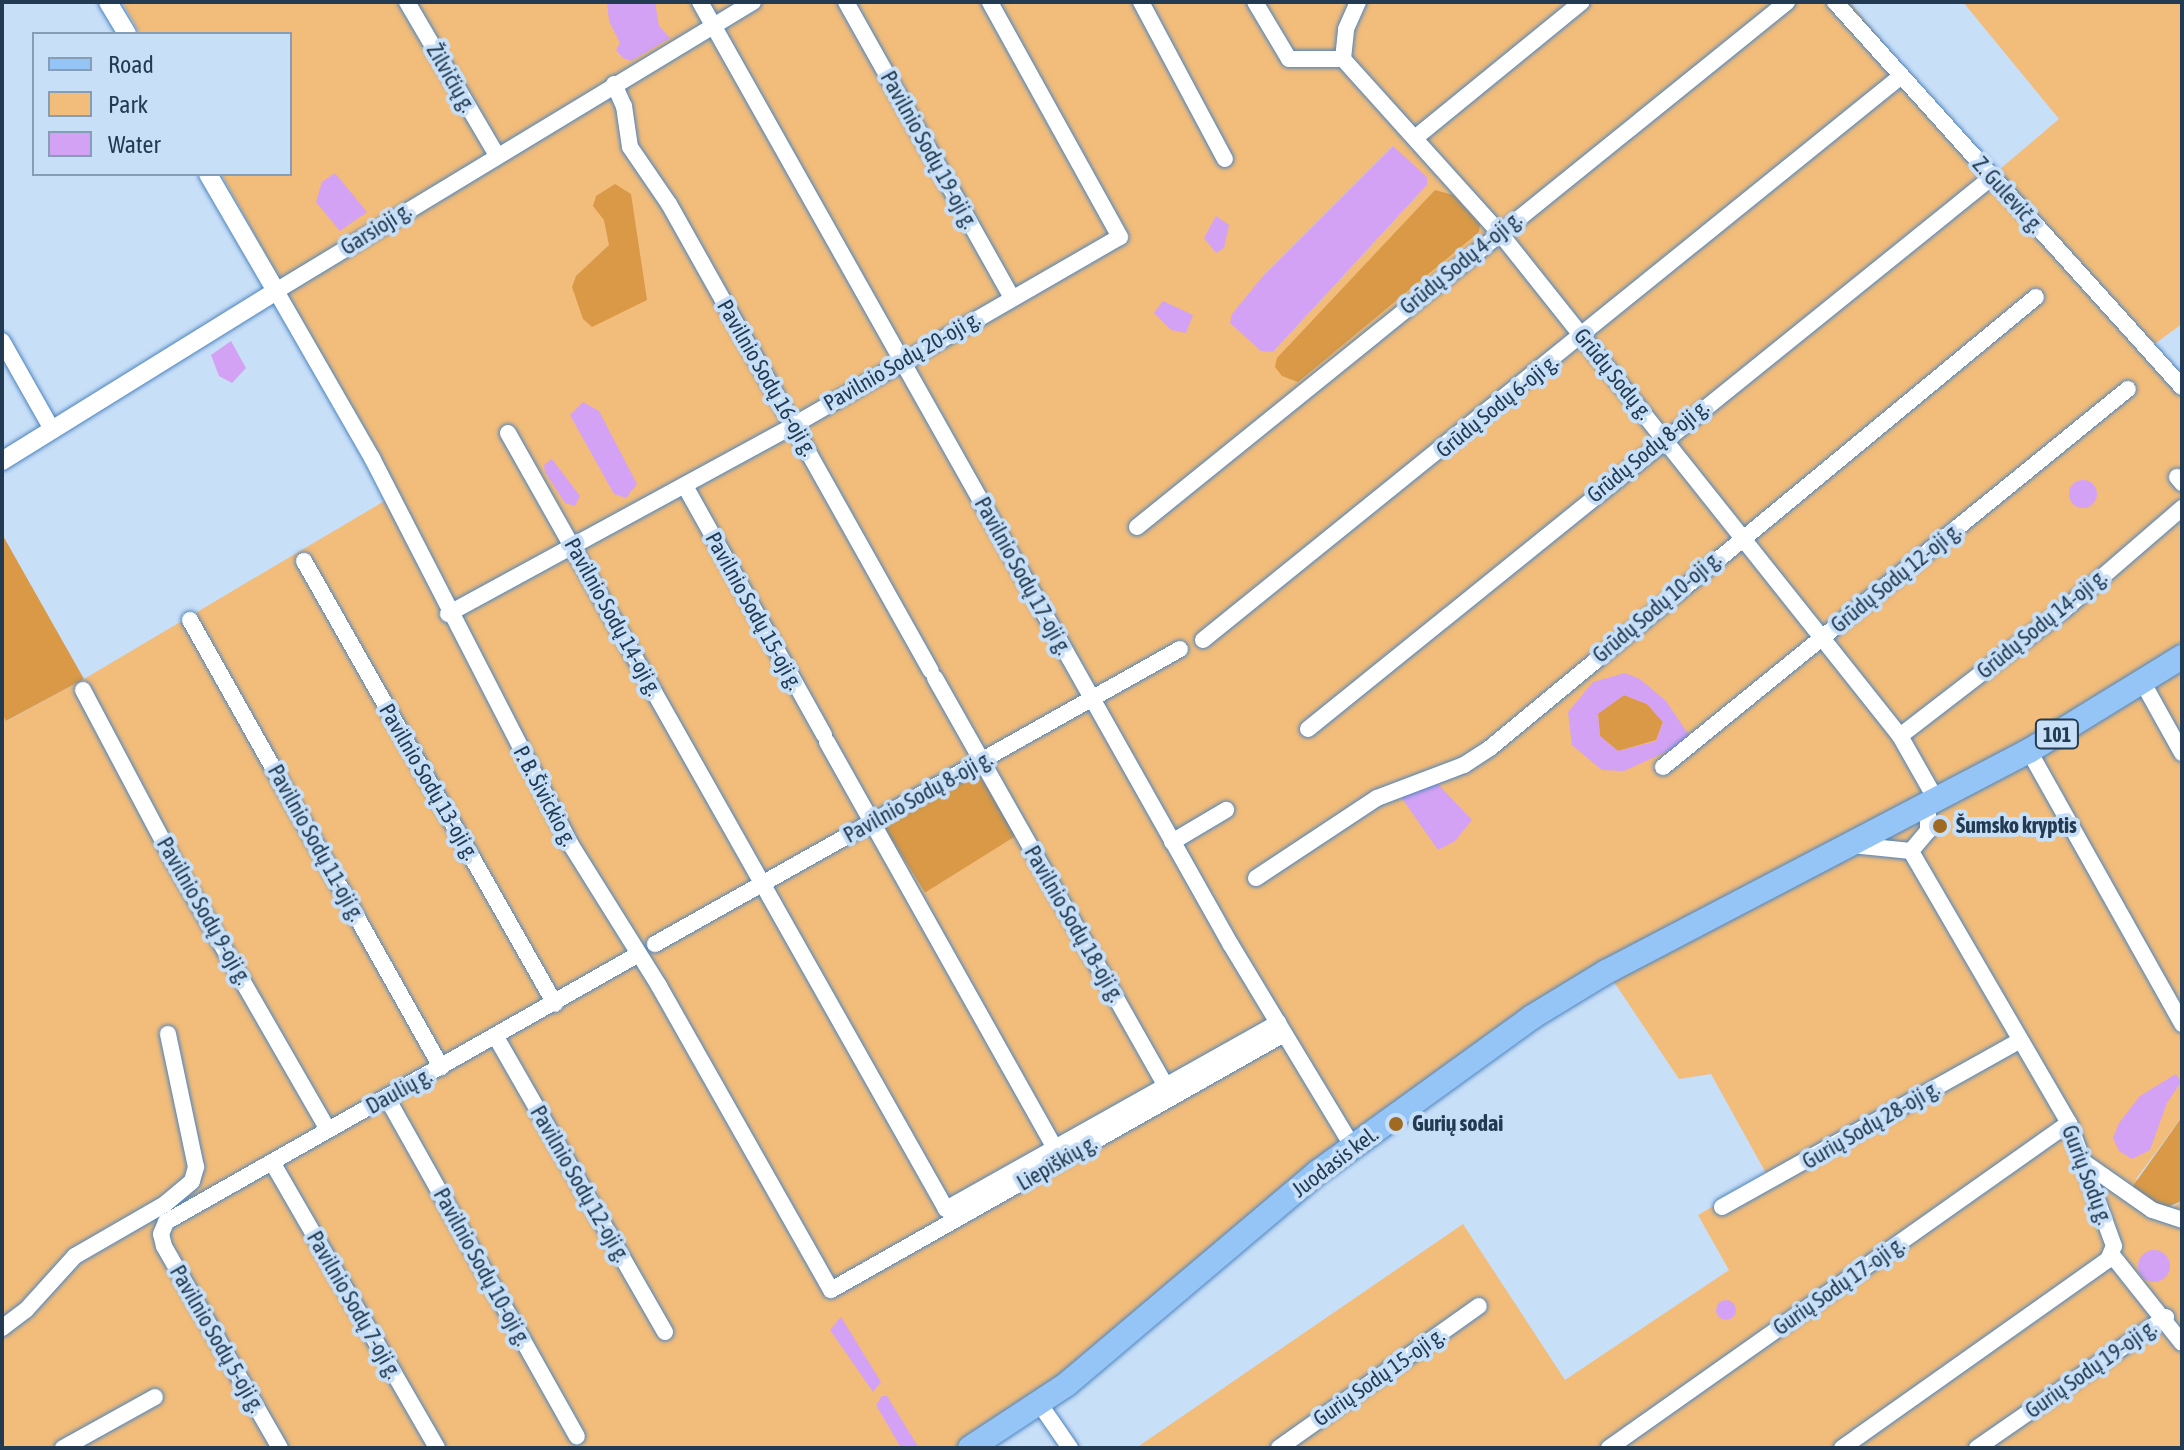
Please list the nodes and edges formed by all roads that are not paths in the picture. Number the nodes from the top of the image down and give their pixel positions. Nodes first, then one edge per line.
1 (108, 2) edge
2 (407, 2) edge
3 (700, 2) edge
4 (753, 2) edge
5 (846, 2) edge
6 (990, 2) edge
7 (1141, 2) edge
8 (1255, 2) edge
9 (1358, 2) edge
10 (1582, 2) edge
11 (1787, 2) edge
12 (1835, 2) edge
13 (713, 25) junction
14 (126, 32) edge
15 (1343, 59) junction
16 (1900, 77) junction
17 (614, 84) junction
18 (1415, 138) junction
19 (496, 154) junction
20 (1225, 159) dead end
21 (209, 176) edge
22 (1992, 177) junction
23 (1499, 232) junction
24 (276, 291) junction
25 (2036, 297) dead end
26 (1012, 298) junction
27 (1582, 336) junction
28 (2, 341) edge
29 (904, 359) junction
30 (2182, 387) edge
31 (2128, 389) dead end
32 (794, 425) junction
33 (53, 431) junction
34 (508, 433) dead end
35 (1664, 439) junction
36 (2, 461) edge
37 (685, 486) junction
38 (2182, 508) edge
39 (1137, 527) dead end
40 (1743, 535) junction
41 (574, 546) junction
42 (304, 561) dead end
43 (448, 614) junction
44 (190, 620) dead end
45 (1823, 638) junction
46 (1203, 640) dead end
47 (1180, 649) dead end
48 (2182, 657) edge
49 (2143, 683) junction
50 (83, 690) dead end
51 (1092, 700) junction
52 (1308, 729) dead end
53 (1900, 736) junction
54 (2029, 751) junction
55 (2182, 753) edge
56 (982, 762) junction
57 (1663, 767) dead end
58 (1933, 804) junction
59 (1226, 810) dead end
60 (872, 823) junction
61 (1172, 842) junction
62 (1852, 845) junction
63 (1911, 851) junction
64 (1256, 878) dead end
65 (762, 883) junction
66 (655, 944) dead end
67 (637, 955) junction
68 (555, 1004) junction
69 (2182, 1024) edge
70 (1281, 1028) junction
71 (168, 1034) dead end
72 (496, 1037) junction
73 (2019, 1041) junction
74 (441, 1067) junction
75 (1166, 1087) junction
76 (387, 1098) junction
77 (2069, 1123) junction
78 (328, 1130) junction
79 (1353, 1147) junction
80 (1055, 1148) junction
81 (272, 1162) junction
82 (2085, 1163) junction
83 (1722, 1207) dead end
84 (2182, 1220) edge
85 (162, 1228) joint
86 (2112, 1255) junction
87 (831, 1290) joint
88 (1479, 1306) dead end
89 (2166, 1317) junction
90 (2, 1328) edge
91 (665, 1332) dead end
92 (2182, 1343) edge
93 (155, 1397) dead end
94 (1039, 1403) junction
95 (577, 1436) dead end
96 (63, 1448) edge
97 (280, 1448) edge
98 (437, 1448) edge
99 (970, 1448) edge
100 (1070, 1448) edge
101 (1279, 1448) edge
102 (1609, 1448) edge
103 (1842, 1448) edge
104 (1977, 1448) edge

1 - 14 street
2 - 19 street, Žilvičių g.
3 - 13 street, Pavilnio Sodų 17-oji g.
4 - 13 street, Garsioji g.
5 - 26 street, Pavilnio Sodų 19-oji g.
6 - 26 street, Pavilnio Sodų 20-oji g.
7 - 20 street
8 - 15 street
9 - 15 street
10 - 18 street
11 - 23 street, Grūdų Sodų 4-oji g.
12 - 16 street, Z. Gulevič g.
13 - 17 street, Garsioji g.
13 - 29 street, Pavilnio Sodų 17-oji g.
15 - 18 street, Grūdų Sodų g.
16 - 22 street, Z. Gulevič g.
16 - 27 street, Grūdų Sodų 6-oji g.
17 - 19 street, Garsioji g.
17 - 32 street, Pavilnio Sodų 16-oji g.
18 - 23 street, Grūdų Sodų g.
19 - 24 street, Garsioji g.
21 - 24 street
22 - 30 street, Z. Gulevič g.
22 - 35 street, Grūdų Sodų 8-oji g.
23 - 27 street, Grūdų Sodų g.
23 - 39 street, Grūdų Sodų 4-oji g.
24 - 33 street, Garsioji g.
24 - 43 street, P. B. Šivickio g.
25 - 40 street, Grūdų Sodų 10-oji g.
26 - 29 street, Pavilnio Sodų 20-oji g.
27 - 35 street, Grūdų Sodų g.
27 - 46 street, Grūdų Sodų 6-oji g.
28 - 33 street
29 - 32 street, Pavilnio Sodų 20-oji g.
29 - 51 street, Pavilnio Sodų 17-oji g.
31 - 45 street, Grūdų Sodų 12-oji g.
32 - 37 street, Pavilnio Sodų 20-oji g.
32 - 56 street, Pavilnio Sodų 16-oji g.
33 - 36 street, Garsioji g.
34 - 41 street, Pavilnio Sodų 14-oji g.
35 - 40 street, Grūdų Sodų g.
35 - 52 street, Grūdų Sodų 8-oji g.
37 - 41 street, Pavilnio Sodų 20-oji g.
37 - 60 street, Pavilnio Sodų 15-oji g.
38 - 53 street, Grūdų Sodų 14-oji g.
40 - 45 street, Grūdų Sodų g.
40 - 64 street, Grūdų Sodų 10-oji g.
41 - 43 street, Pavilnio Sodų 20-oji g.
41 - 65 street, Pavilnio Sodų 14-oji g.
42 - 68 street, Pavilnio Sodų 13-oji g.
43 - 67 street, P. B. Šivickio g.
44 - 74 street, Pavilnio Sodų 11-oji g.
45 - 53 street, Grūdų Sodų g.
45 - 57 street, Grūdų Sodų 12-oji g.
47 - 51 street, Pavilnio Sodų 8-oji g.
48 - 49 main road, 101
49 - 54 main road, 101
49 - 55 street
50 - 78 street, Pavilnio Sodų 9-oji g.
51 - 56 street, Pavilnio Sodų 8-oji g.
51 - 61 street, Pavilnio Sodų 17-oji g.
53 - 58 street, Grūdų Sodų g.
54 - 58 main road, 101
54 - 69 street
56 - 60 street, Pavilnio Sodų 8-oji g.
56 - 75 street, Pavilnio Sodų 18-oji g.
58 - 62 main road, 101
58 - 63 street
59 - 61 street
60 - 65 street, Pavilnio Sodų 8-oji g.
60 - 80 street, Pavilnio Sodų 15-oji g.
61 - 70 street, Pavilnio Sodų 17-oji g.
62 - 63 street
62 - 79 main road, Juodasis kel. / 101
63 - 73 street, Gurių Sodų g.
65 - 66 street, Pavilnio Sodų 8-oji g.
65 - 80 street, Pavilnio Sodų 14-oji g.
67 - 68 street, Daulių g.
67 - 87 street, P. B. Šivickio g.
68 - 72 street, Daulių g.
70 - 75 street
70 - 79 street, Pavilnio Sodų 17-oji g.
70 - 87 street, Liepiškių g.
71 - 90 street
72 - 74 street, Daulių g.
72 - 91 street, Pavilnio Sodų 12-oji g.
73 - 77 street, Gurių Sodų g.
73 - 83 street, Gurių Sodų 28-oji g.
74 - 76 street, Daulių g.
75 - 80 street
76 - 78 street, Daulių g.
76 - 95 street, Pavilnio Sodų 10-oji g.
77 - 82 street, Gurių Sodų g.
77 - 102 street, Gurių Sodų 17-oji g.
78 - 81 street, Daulių g.
79 - 94 main road, Juodasis kel. / 101
81 - 85 street, Daulių g.
81 - 98 street, Pavilnio Sodų 7-oji g.
82 - 84 street
82 - 86 street, Gurių Sodų g.
85 - 97 street, Pavilnio Sodų 5-oji g.
86 - 89 street
86 - 103 street, Gurių Sodų g.
88 - 101 street, Gurių Sodų 15-oji g.
89 - 92 street
89 - 104 street, Gurių Sodų 19-oji g.
93 - 96 street
94 - 99 main road, Juodasis kel. / 101
94 - 100 street

